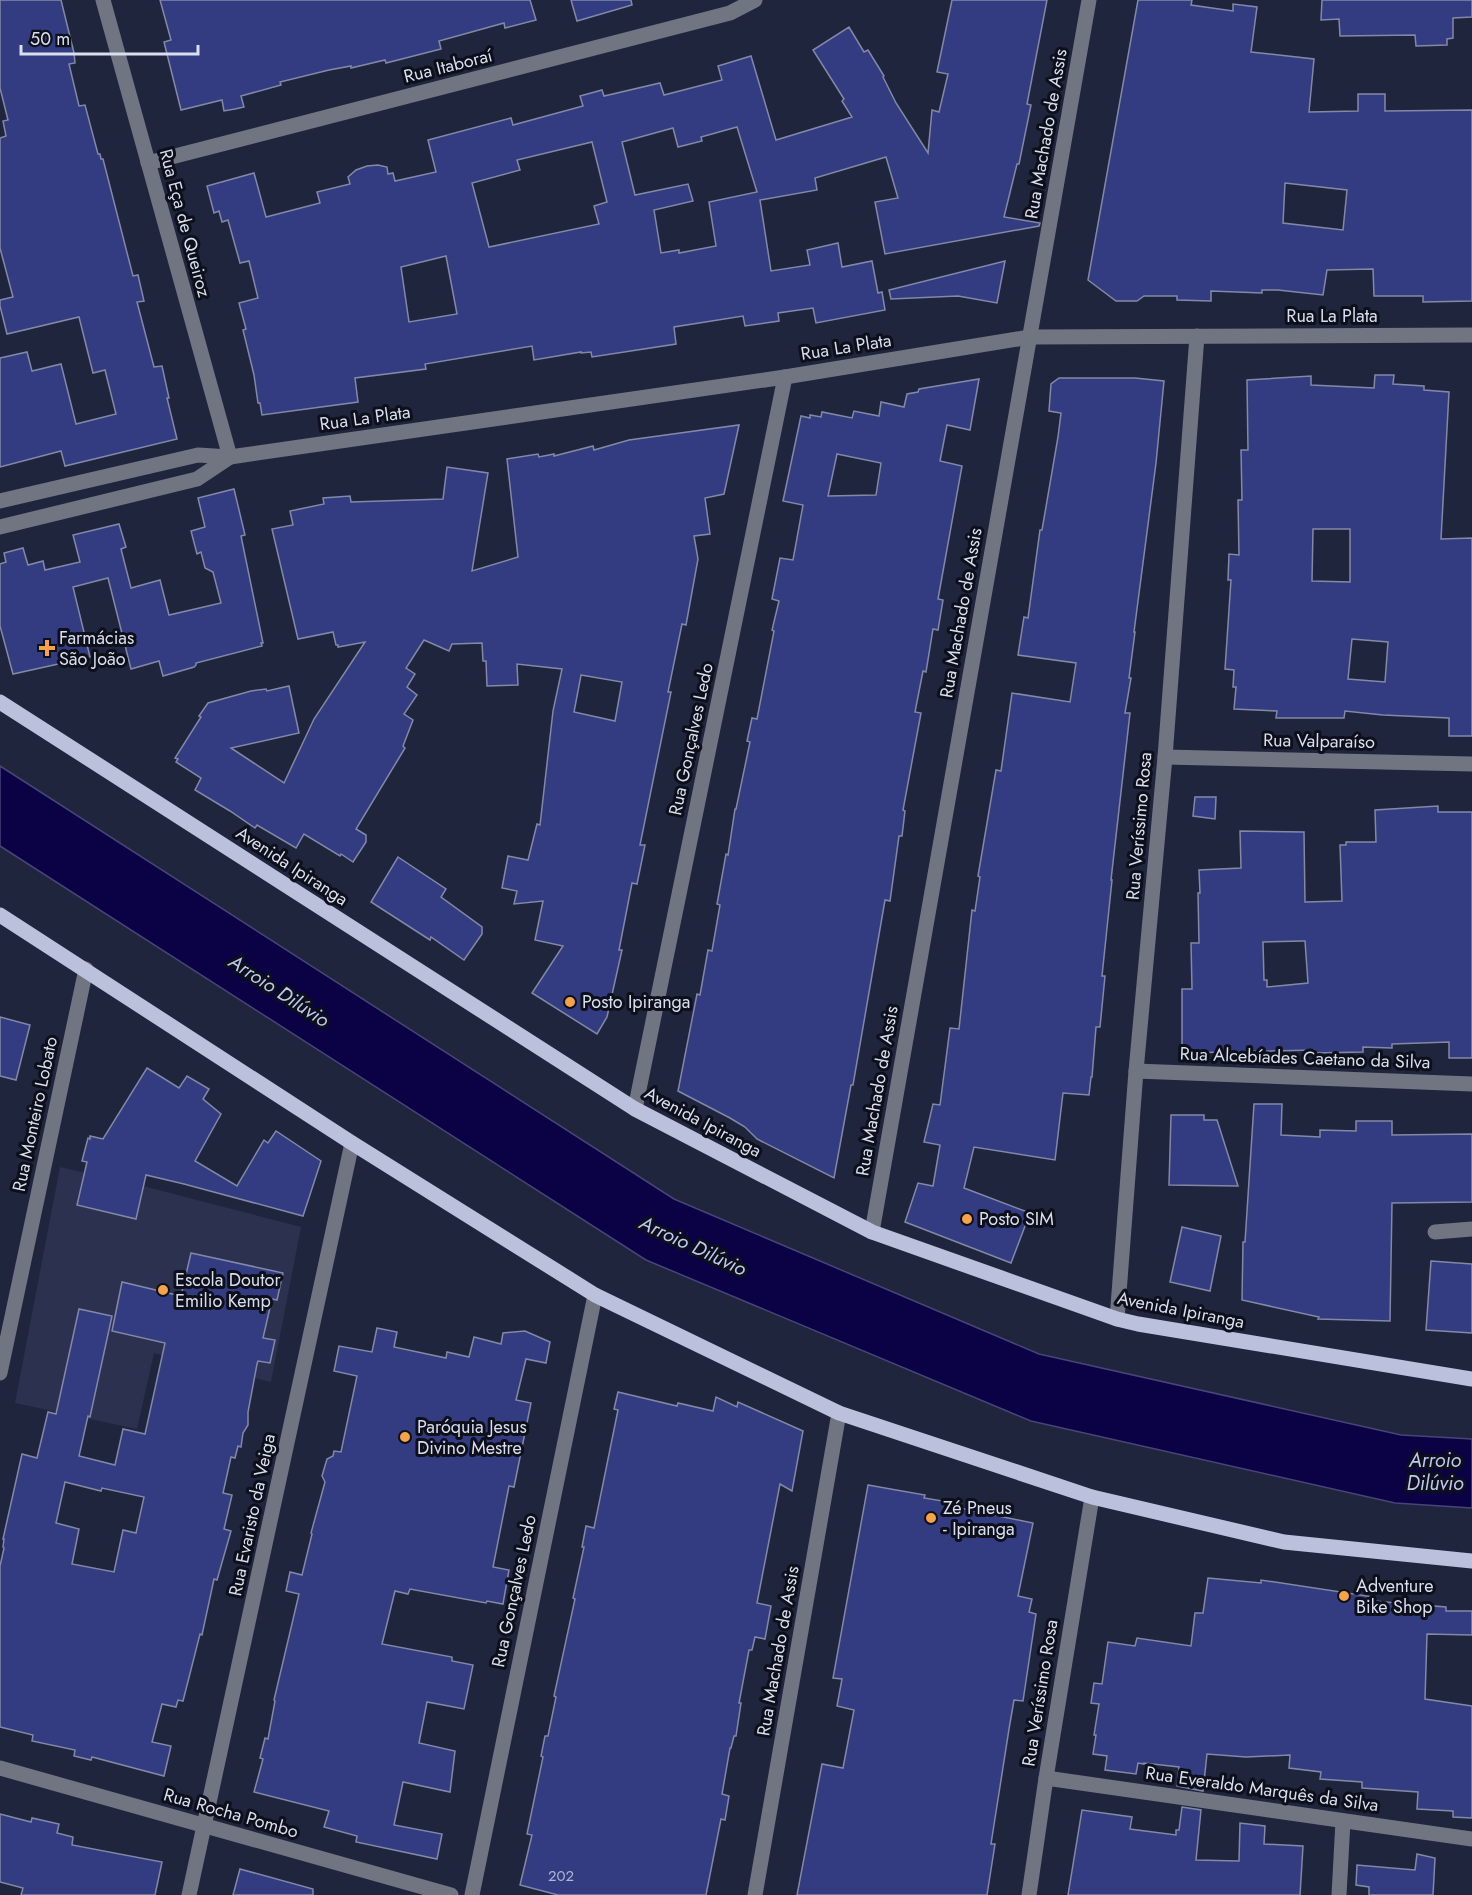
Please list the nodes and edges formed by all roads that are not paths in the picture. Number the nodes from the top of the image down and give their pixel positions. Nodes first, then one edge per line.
1 (103, 0) edge
2 (754, 0) edge
3 (1089, 0) edge
4 (148, 163) junction
5 (1472, 335) edge
6 (1197, 336) junction
7 (1030, 337) junction
8 (785, 377) junction
9 (230, 457) junction
10 (0, 501) edge
11 (0, 527) edge
12 (0, 702) edge
13 (1165, 757) junction
14 (1472, 764) edge
15 (0, 915) edge
16 (86, 969) junction
17 (1136, 1071) junction
18 (1472, 1084) edge
19 (635, 1109) junction
20 (352, 1143) junction
21 (1472, 1229) edge
22 (872, 1232) junction
23 (1435, 1232) dead end
24 (595, 1295) junction
25 (1117, 1319) junction
26 (0, 1373) edge
27 (1472, 1379) edge
28 (838, 1413) junction
29 (1092, 1497) junction
30 (1472, 1561) edge
31 (0, 1768) edge
32 (1046, 1778) junction
33 (1343, 1821) junction
34 (204, 1825) junction
35 (1472, 1839) edge
36 (189, 1895) edge
37 (451, 1895) edge
38 (472, 1895) edge
39 (755, 1895) edge
40 (1029, 1895) edge
41 (1339, 1895) edge

1 - 4 street, Rua Eça de Queiroz
2 - 4 street, Rua Itaboraí
3 - 7 street, Rua Machado de Assis
4 - 9 street, Rua Eça de Queiroz
5 - 6 street, Rua La Plata
6 - 7 street, Rua La Plata
6 - 13 street, Rua Veríssimo Rosa
7 - 8 street, Rua La Plata
7 - 22 street, Rua Machado de Assis
8 - 9 street, Rua La Plata
8 - 19 street, Rua Gonçalves Ledo
9 - 10 street, Rua La Plata
9 - 11 street, Rua La Plata
12 - 19 main road, Avenida Ipiranga
13 - 14 street, Rua Valparaíso
13 - 17 street, Rua Veríssimo Rosa
15 - 16 main road
16 - 20 main road
16 - 26 street, Rua Monteiro Lobato
17 - 18 street, Rua Alcebíades Caetano da Silva
17 - 25 street, Rua Veríssimo Rosa
19 - 22 main road, Avenida Ipiranga
20 - 24 main road
20 - 34 street, Rua Evaristo da Veiga
21 - 23 street
22 - 25 main road, Avenida Ipiranga
24 - 28 main road
24 - 38 street, Rua Gonçalves Ledo
25 - 27 main road, Avenida Ipiranga
28 - 29 main road
28 - 39 street, Rua Machado de Assis
29 - 30 main road
29 - 32 street, Rua Veríssimo Rosa
31 - 34 street, Rua Rocha Pombo
32 - 33 street, Rua Everaldo Marquês da Silva
32 - 40 street, Rua Veríssimo Rosa
33 - 35 street, Rua Everaldo Marquês da Silva
33 - 41 street
34 - 36 street, Rua Evaristo da Veiga
34 - 37 street, Rua Rocha Pombo

